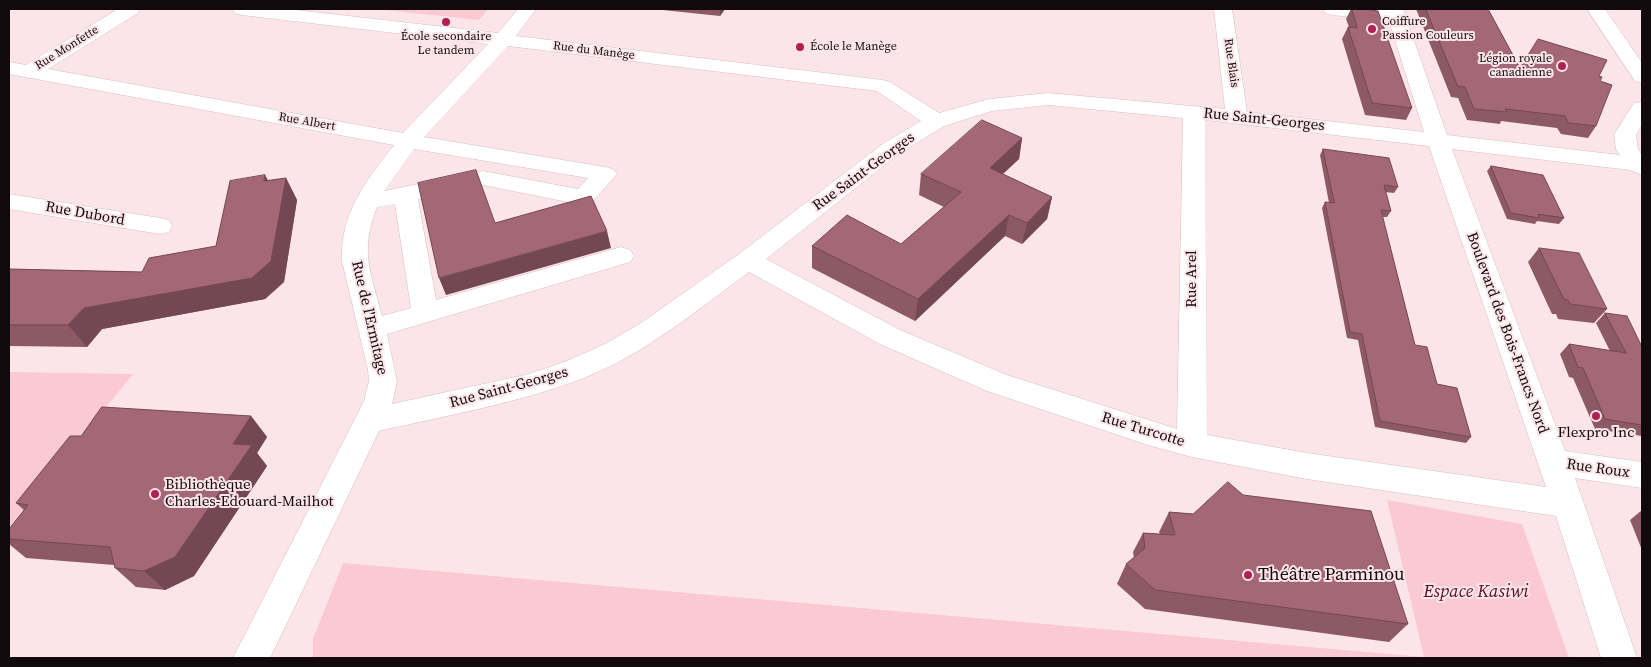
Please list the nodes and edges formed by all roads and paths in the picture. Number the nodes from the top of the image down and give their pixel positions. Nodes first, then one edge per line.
1 (131, 9) edge
2 (242, 9) edge
3 (527, 9) edge
4 (1224, 9) edge
5 (1332, 9) edge
6 (1596, 9) edge
7 (1396, 13) edge
8 (503, 40) junction
9 (19, 70) edge
10 (1642, 77) edge
11 (1642, 108) edge
12 (1194, 112) junction
13 (1237, 117) junction
14 (936, 121) junction
15 (1438, 140) junction
16 (408, 141) junction
17 (1640, 166) edge
18 (405, 194) junction
19 (9, 201) edge
20 (367, 202) junction
21 (160, 226) dead end
22 (621, 256) dead end
23 (748, 260) junction
24 (425, 313) junction
25 (371, 329) junction
26 (371, 421) junction
27 (1192, 445) junction
28 (1554, 462) junction
29 (1642, 475) edge
30 (1567, 504) junction
31 (251, 658) edge
32 (1618, 658) edge

1 - 9 street, Rue Monfette
2 - 8 street, Rue du Manège
3 - 8 street, Rue de l'Ermitage
4 - 13 street, Rue Blais
5 - 7 street
6 - 10 street
7 - 15 street, Boulevard des Bois-Francs Nord
8 - 14 street, Rue du Manège
8 - 16 street, Rue de l'Ermitage
9 - 16 street, Rue Albert
11 - 17 street
12 - 13 street, Rue Saint-Georges
12 - 14 street, Rue Saint-Georges
12 - 27 street, Rue Arel
13 - 15 street, Rue Saint-Georges
14 - 23 street, Rue Saint-Georges
15 - 17 street, Rue Saint-Georges
15 - 28 street, Boulevard des Bois-Francs Nord
16 - 18 street, Rue Albert
16 - 20 street, Rue de l'Ermitage
18 - 20 street
18 - 24 street
19 - 21 street, Rue Dubord
20 - 25 street, Rue de l'Ermitage
22 - 24 street
23 - 26 street, Rue Saint-Georges
23 - 27 street, Rue Turcotte
24 - 25 street
25 - 26 street, Rue de l'Ermitage
26 - 31 street, Rue de l'Ermitage
27 - 30 street, Rue Turcotte
28 - 29 street, Rue Roux
28 - 30 street, Boulevard des Bois-Francs Nord
30 - 32 street, Boulevard des Bois-Francs Nord

